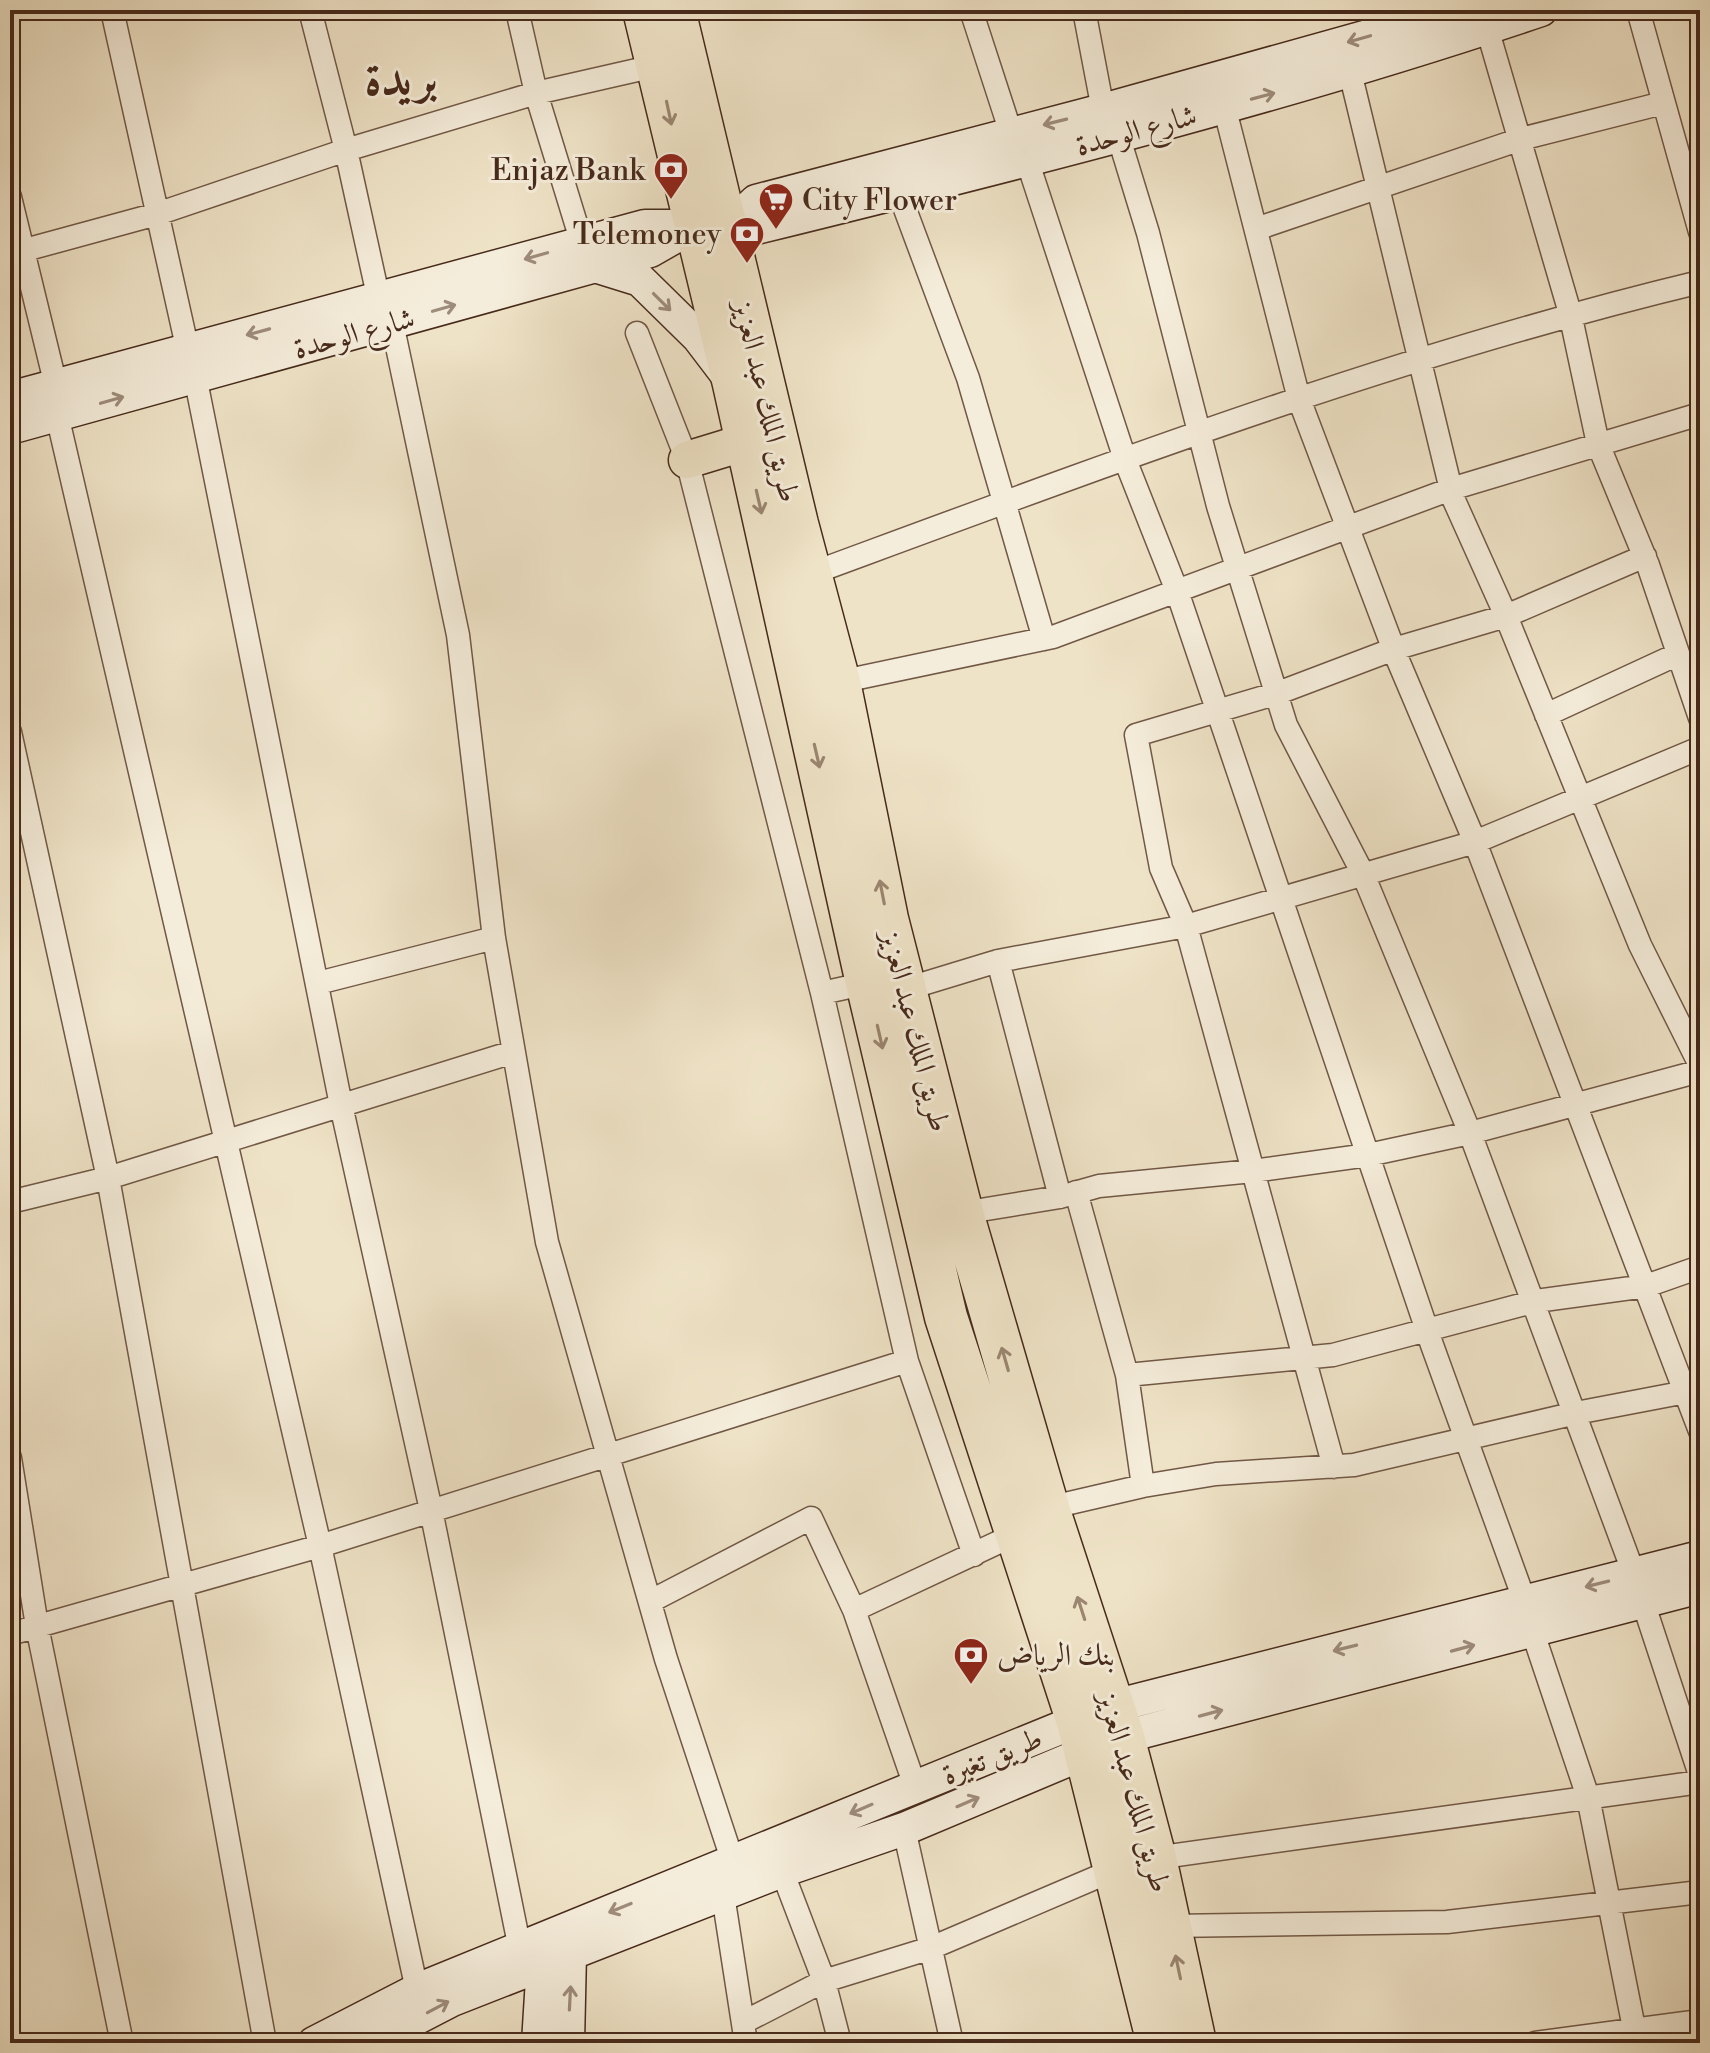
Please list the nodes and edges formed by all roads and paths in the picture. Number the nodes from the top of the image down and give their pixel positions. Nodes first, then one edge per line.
1 (112, 10) edge
2 (310, 10) edge
3 (517, 10) edge
4 (644, 10) edge
5 (674, 10) edge
6 (971, 10) edge
7 (1084, 10) edge
8 (1541, 10) edge
9 (1638, 10) edge
10 (1474, 19) edge
11 (659, 65) junction
12 (1350, 72) junction
13 (536, 93) junction
14 (1663, 103) junction
15 (1224, 106) junction
16 (1111, 123) junction
17 (1521, 139) junction
18 (1019, 147) junction
19 (346, 150) junction
20 (1378, 190) junction
21 (899, 193) junction
22 (10, 197) edge
23 (157, 214) junction
24 (710, 228) junction
25 (1256, 229) junction
26 (1700, 232) edge
27 (17, 252) edge
28 (589, 255) junction
29 (1700, 282) edge
30 (385, 312) junction
31 (1570, 313) junction
32 (637, 333) dead end
33 (1418, 359) junction
34 (192, 364) junction
35 (734, 384) junction
36 (10, 398) edge
37 (1299, 399) junction
38 (57, 400) junction
39 (1700, 414) edge
40 (10, 428) edge
41 (1200, 435) junction
42 (746, 442) junction
43 (1598, 444) junction
44 (1125, 459) junction
45 (687, 460) junction
46 (1451, 489) junction
47 (1005, 503) junction
48 (1351, 529) junction
49 (1645, 556) junction
50 (1239, 570) junction
51 (810, 574) junction
52 (1177, 591) junction
53 (1506, 616) junction
54 (1044, 639) junction
55 (1394, 649) junction
56 (1678, 654) junction
57 (839, 682) junction
58 (1278, 693) junction
59 (1216, 710) junction
60 (1546, 715) junction
61 (1700, 718) edge
62 (10, 732) edge
63 (1700, 748) edge
64 (1580, 800) junction
65 (1475, 842) junction
66 (1363, 874) junction
67 (1280, 900) junction
68 (1186, 926) junction
69 (494, 938) junction
70 (998, 961) junction
71 (318, 983) junction
72 (887, 986) junction
73 (822, 993) junction
74 (513, 1052) junction
75 (1700, 1068) edge
76 (1576, 1102) junction
77 (341, 1105) junction
78 (1470, 1133) junction
79 (225, 1141) junction
80 (1368, 1155) junction
81 (1253, 1171) junction
82 (108, 1178) junction
83 (1068, 1195) junction
84 (10, 1202) edge
85 (962, 1213) junction
86 (1700, 1267) edge
87 (1646, 1286) junction
88 (1536, 1301) junction
89 (1428, 1332) junction
90 (1306, 1358) junction
91 (907, 1361) junction
92 (1127, 1375) junction
93 (1686, 1392) junction
94 (1576, 1413) junction
95 (1700, 1431) edge
96 (1467, 1441) junction
97 (608, 1454) junction
98 (10, 1458) edge
99 (1334, 1467) junction
100 (1143, 1486) junction
101 (1048, 1508) junction
102 (431, 1510) junction
103 (1014, 1535) junction
104 (320, 1546) junction
105 (974, 1555) junction
106 (1700, 1557) edge
107 (183, 1584) junction
108 (1700, 1587) edge
109 (1639, 1588) junction
110 (651, 1601) junction
111 (854, 1610) junction
112 (1528, 1616) junction
113 (37, 1626) junction
114 (10, 1634) edge
115 (1100, 1729) junction
116 (1700, 1775) edge
117 (1700, 1782) edge
118 (915, 1786) junction
119 (1588, 1797) junction
120 (904, 1829) junction
121 (733, 1862) junction
122 (1135, 1863) junction
123 (782, 1871) junction
124 (1700, 1892) edge
125 (723, 1895) junction
126 (1612, 1905) junction
127 (1169, 1926) junction
128 (931, 1948) junction
129 (544, 1955) junction
130 (824, 1981) junction
131 (417, 1990) junction
132 (1700, 2021) edge
133 (745, 2032) edge
134 (1635, 2036) edge
135 (122, 2043) edge
136 (265, 2043) edge
137 (314, 2043) edge
138 (369, 2043) edge
139 (538, 2043) edge
140 (568, 2043) edge
141 (840, 2043) edge
142 (952, 2043) edge
143 (1158, 2043) edge
144 (1195, 2043) edge
145 (1535, 2043) edge

1 - 23 street
2 - 19 street
3 - 13 street
4 - 11 highway, طريق الملك عبد العزيز
5 - 24 highway, طريق الملك عبد العزيز
6 - 18 street
7 - 16 street
8 - 10 street, شارع الوحدة
9 - 14 street
10 - 12 street, شارع الوحدة
10 -> 16 street
10 - 17 street
11 - 13 street
11 -> 24 highway, طريق الملك عبد العزيز
15 -> 12 street, شارع الوحدة
12 - 20 street
13 - 19 street
13 - 28 street
14 - 17 street
14 - 26 street
15 - 16 street, شارع الوحدة
15 - 25 street
16 - 18 street, شارع الوحدة
16 - 41 street
17 - 20 street
17 - 31 street
18 - 21 street, شارع الوحدة
18 - 24 street
18 - 44 street
19 - 23 street
19 - 30 street
20 - 25 street
20 - 33 street
21 - 24 street, شارع الوحدة
21 - 47 street
22 - 27 street
23 - 27 street
23 - 34 street
24 - 28 street, شارع الوحدة
24 - 35 highway, طريق الملك عبد العزيز
24 - 51 highway, طريق الملك عبد العزيز
25 - 37 street
27 - 38 street
28 - 30 street, شارع الوحدة
28 -> 35 street
29 - 31 street
30 - 34 street, شارع الوحدة
30 - 69 street
31 - 33 street
31 - 43 street
32 - 45 street
33 - 37 street
33 - 46 street
34 - 38 street, شارع الوحدة
34 - 71 street
35 - 42 highway, طريق الملك عبد العزيز
36 - 38 street
37 - 41 street
37 - 48 street
38 - 40 street, شارع الوحدة
38 - 79 street
39 - 43 street
41 - 44 street
41 - 50 street
42 - 45 main road
42 -> 72 highway, طريق الملك عبد العزيز
43 - 46 street
43 - 49 street
44 - 47 street
44 - 52 street
45 - 73 street
46 - 48 street
46 - 53 street
47 - 51 street
47 - 54 street
48 - 50 street
48 - 55 street
49 - 53 street
49 - 56 street
50 - 52 street
50 - 58 street
51 - 57 highway, طريق الملك عبد العزيز
52 - 54 street
52 - 59 street
53 - 55 street
53 - 60 street
54 - 57 street
55 - 58 street
55 - 65 street
56 - 60 street
56 - 61 street
72 -> 57 highway, طريق الملك عبد العزيز
58 - 59 street
58 - 66 street
59 - 67 street
59 - 68 street
60 - 64 street
62 - 82 street
63 - 64 street
64 - 65 street
64 - 75 street
65 - 66 street
65 - 76 street
66 - 67 street
66 - 78 street
67 - 68 street
67 - 80 street
68 - 70 street
68 - 81 street
69 - 71 street
69 - 74 street
70 - 72 street
70 - 83 street
71 - 77 street
72 - 73 street
72 - 85 highway, طريق الملك عبد العزيز
72 -> 103 highway, طريق الملك عبد العزيز
73 - 91 street
74 - 77 street
74 - 97 street
75 - 76 street
76 - 78 street
76 - 87 street
77 - 79 street
77 - 102 street
78 - 80 street
78 - 88 street
79 - 82 street
79 - 104 street
80 - 81 street
80 - 89 street
81 - 83 street
81 - 90 street
82 - 84 street
82 - 107 street
83 - 85 street
83 - 92 street
101 -> 85 highway, طريق الملك عبد العزيز
86 - 87 street
87 - 88 street
87 - 93 street
88 - 89 street
88 - 94 street
89 - 90 street
89 - 96 street
90 - 92 street
90 - 99 street
91 - 97 street
91 - 105 street
92 - 100 street
93 - 94 street
93 - 95 street
94 - 96 street
94 - 109 street
96 - 99 street
96 - 112 street
97 - 102 street
97 - 110 street
98 - 113 street
99 - 100 street
100 - 101 street
115 -> 101 highway, طريق الملك عبد العزيز
102 - 104 street
102 - 129 street
103 - 105 street
103 - 115 highway, طريق الملك عبد العزيز
104 - 107 street
104 - 131 street
105 - 111 street
106 - 109 street, طريق تغيرة
107 - 113 street
107 - 136 street
108 - 109 street, طريق تغيرة
109 - 112 street, طريق تغيرة
109 - 116 street
110 - 111 street
110 - 121 street
111 - 118 street
112 - 115 street, طريق تغيرة
112 - 119 street
113 - 114 street
113 - 135 street
115 - 118 street, طريق تغيرة
120 -> 115 street, طريق تغيرة
115 - 122 highway, طريق الملك عبد العزيز
117 - 119 street
118 -> 121 street, طريق تغيرة
119 - 122 street
119 - 126 street
120 - 123 street, طريق تغيرة
120 - 128 street
121 -> 129 street, طريق تغيرة
122 - 127 highway, طريق الملك عبد العزيز
122 - 128 street
122 - 143 highway, طريق الملك عبد العزيز
123 - 125 street, طريق تغيرة
123 - 130 street
124 - 126 street
125 - 129 street, طريق تغيرة
125 - 133 street
126 - 127 street
126 - 134 street
144 -> 127 highway, طريق الملك عبد العزيز
128 - 130 street
128 - 142 street
129 - 131 street, طريق تغيرة
138 -> 129 street, طريق تغيرة
129 - 139 street
140 -> 129 street
130 - 133 street
130 - 141 street
131 - 137 street, طريق تغيرة
132 - 134 street
134 - 145 street

